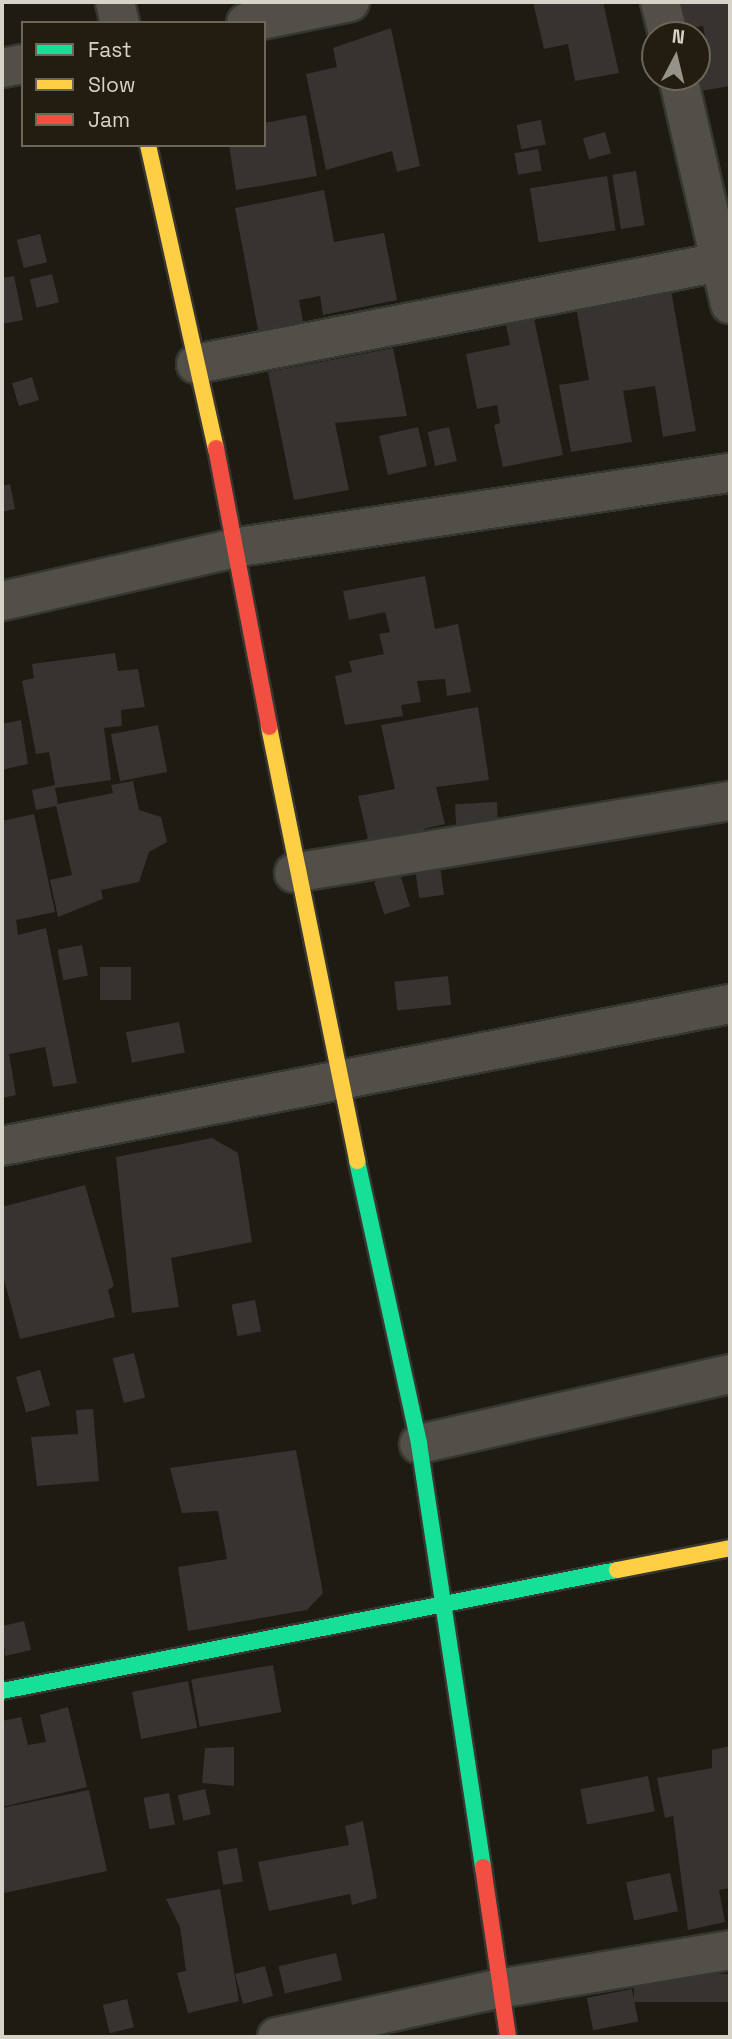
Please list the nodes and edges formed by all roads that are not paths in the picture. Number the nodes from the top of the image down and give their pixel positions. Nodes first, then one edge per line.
1 (115, 2) edge
2 (350, 2) edge
3 (660, 2) edge
4 (120, 21) edge
5 (256, 21) edge
6 (665, 21) edge
7 (21, 64) edge
8 (2, 68) edge
9 (681, 91) edge
10 (148, 147) edge
11 (720, 262) junction
12 (730, 304) edge
13 (196, 364) junction
14 (730, 473) edge
15 (239, 547) junction
16 (2, 601) edge
17 (730, 801) edge
18 (294, 873) junction
19 (730, 1004) edge
20 (340, 1082) junction
21 (2, 1146) edge
22 (730, 1374) edge
23 (419, 1444) junction
24 (730, 1548) edge
25 (443, 1601) junction
26 (2, 1691) edge
27 (730, 1950) edge
28 (497, 1989) junction
29 (277, 2037) edge
30 (508, 2037) edge

1 - 4 street
2 - 5 street
3 - 6 street
7 - 8 street
9 - 11 street
10 - 13 street
11 - 12 street
11 - 13 street
13 - 15 street
14 - 15 street
15 - 16 street
15 - 18 street
17 - 18 street
18 - 20 street
19 - 20 street
20 - 21 street
20 - 23 street
22 - 23 street
23 - 25 street
24 - 25 street
25 - 26 street
25 - 28 street
27 - 28 street
28 - 29 street
28 - 30 street

